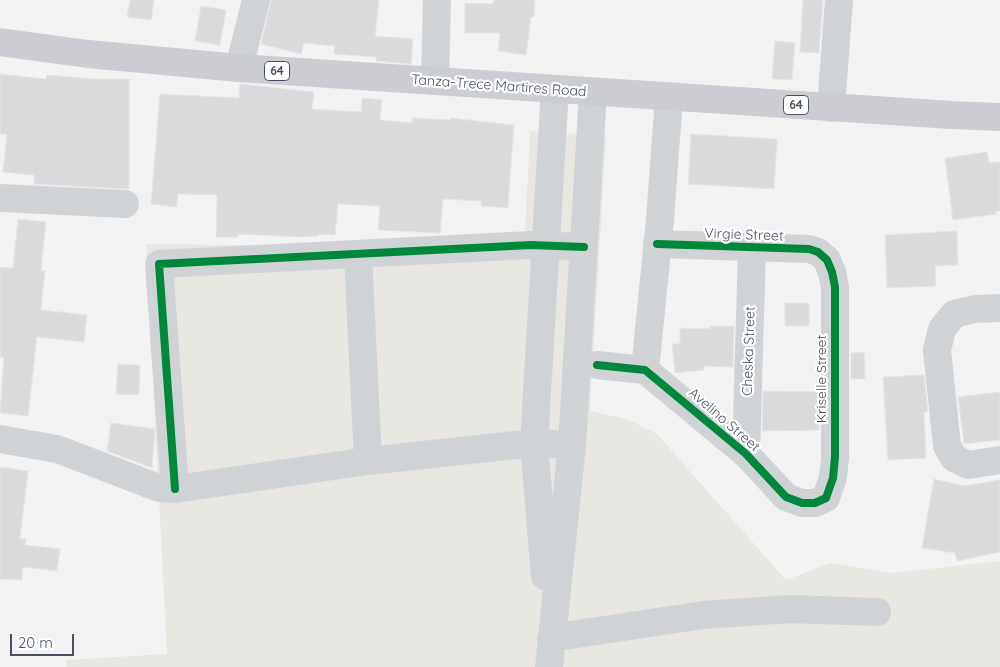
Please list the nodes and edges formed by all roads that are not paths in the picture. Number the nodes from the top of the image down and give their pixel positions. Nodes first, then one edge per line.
1 (256, 0) edge
2 (437, 0) edge
3 (839, 0) edge
4 (0, 42) edge
5 (239, 68) junction
6 (435, 82) junction
7 (555, 89) junction
8 (592, 92) junction
9 (669, 97) junction
10 (831, 108) junction
11 (1000, 117) edge
12 (0, 198) edge
13 (125, 204) dead end
14 (657, 244) junction
15 (546, 245) junction
16 (584, 247) junction
17 (752, 248) junction
18 (358, 255) junction
19 (827, 260) joint
20 (1000, 308) edge
21 (597, 366) dead end
22 (645, 370) junction
23 (0, 439) edge
24 (534, 443) junction
25 (572, 445) junction
26 (746, 454) junction
27 (368, 460) junction
28 (1000, 460) edge
29 (175, 489) junction
30 (826, 498) joint
31 (877, 612) dead end
32 (550, 638) junction
33 (549, 667) edge

1 - 5 street
2 - 6 street
3 - 10 street
4 - 5 main road, Tanza-Trece Martires Road / 64
5 - 6 main road, Tanza-Trece Martires Road / 64
6 - 7 main road, Tanza-Trece Martires Road / 64
7 - 8 main road, Tanza-Trece Martires Road / 64
7 - 15 street
8 - 9 main road, Tanza-Trece Martires Road / 64
8 - 16 street
9 - 10 main road, Tanza-Trece Martires Road / 64
9 - 14 street
10 - 11 main road, Tanza-Trece Martires Road / 64
12 - 13 street
14 - 17 street, Virgie Street
14 - 22 street
15 - 16 street
15 - 18 street
15 - 24 street
16 - 25 street
17 - 19 street, Virgie Street
17 - 26 street, Cheska Street
18 - 27 street
18 - 29 street
19 - 30 street, Kriselle Street
20 - 28 street
21 - 22 street
22 - 26 street, Avelino Street
23 - 29 street
24 - 25 street
24 - 27 street
24 - 32 street
25 - 32 street
26 - 30 street, Avelino Street
27 - 29 street
31 - 32 street
32 - 33 street

